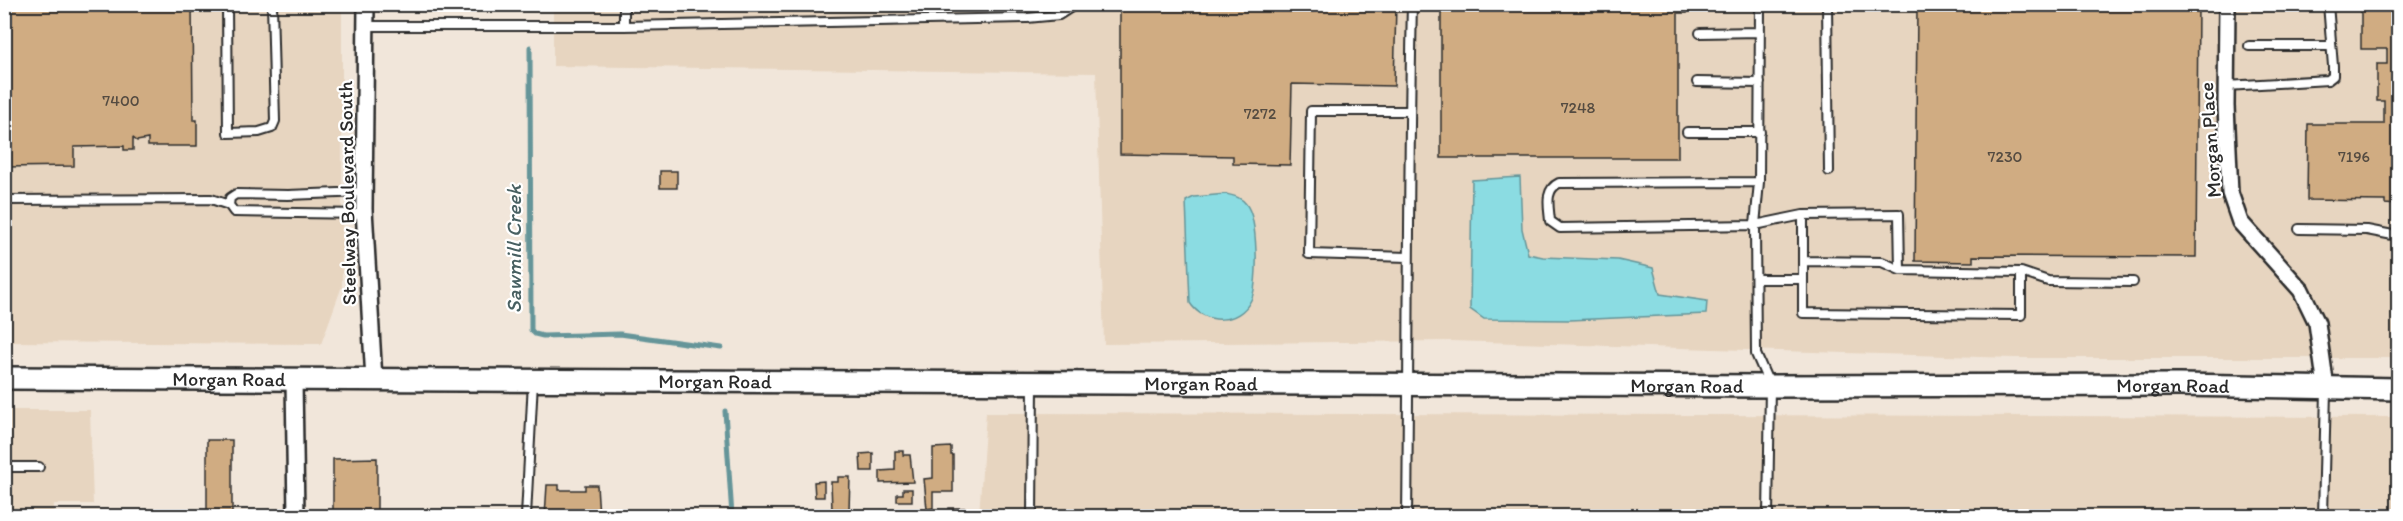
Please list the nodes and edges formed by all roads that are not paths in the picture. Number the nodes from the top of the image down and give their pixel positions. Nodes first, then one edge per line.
1 (227, 4) edge
2 (272, 4) edge
3 (366, 4) edge
4 (624, 4) edge
5 (1076, 4) edge
6 (1412, 4) edge
7 (1760, 4) edge
8 (1827, 4) edge
9 (2227, 4) edge
10 (2328, 4) edge
11 (366, 26) junction
12 (624, 26) junction
13 (1760, 32) junction
14 (1701, 33) dead end
15 (2248, 46) dead end
16 (2331, 46) junction
17 (1697, 81) dead end
18 (1760, 83) junction
19 (2226, 86) junction
20 (1410, 111) junction
21 (1688, 132) dead end
22 (1760, 132) junction
23 (1829, 171) dead end
24 (1759, 183) junction
25 (364, 192) junction
26 (4, 200) edge
27 (229, 205) junction
28 (364, 214) junction
29 (1803, 215) junction
30 (1755, 225) junction
31 (2299, 229) dead end
32 (2398, 237) edge
33 (1408, 257) junction
34 (1803, 261) junction
35 (1900, 270) junction
36 (2021, 272) junction
37 (1757, 279) junction
38 (1803, 279) junction
39 (2133, 282) dead end
40 (4, 378) edge
41 (533, 379) junction
42 (294, 380) junction
43 (374, 380) junction
44 (1033, 382) junction
45 (1409, 384) junction
46 (1770, 386) junction
47 (2326, 388) junction
48 (2398, 389) edge
49 (4, 467) edge
50 (39, 467) dead end
51 (296, 516) edge
52 (526, 516) edge
53 (1032, 516) edge
54 (1407, 516) edge
55 (1768, 516) edge
56 (2324, 516) edge

1 - 2 lane
3 - 11 street, Steelway Boulevard South
4 - 12 lane
5 - 12 lane
6 - 20 lane
7 - 13 lane
8 - 23 lane
9 - 19 street, Morgan Place
10 - 16 lane
11 - 12 lane
11 - 25 street, Steelway Boulevard South
13 - 14 lane
13 - 18 lane
15 - 16 lane
16 - 19 lane
17 - 18 lane
18 - 22 lane
19 - 47 street, Morgan Place
20 - 33 lane
20 - 33 lane
21 - 22 lane
22 - 24 lane
24 - 30 lane
24 - 30 lane
25 - 27 lane
25 - 28 street, Steelway Boulevard South
26 - 27 lane
27 - 28 lane
28 - 43 street, Steelway Boulevard South
29 - 30 lane
29 - 34 lane
29 - 35 lane
30 - 37 lane
31 - 32 lane
33 - 45 lane
34 - 35 lane
34 - 38 lane
35 - 36 lane
36 - 38 lane
36 - 39 lane
37 - 38 lane
37 - 46 lane
40 - 42 street, Morgan Road
41 - 43 street, Morgan Road
41 - 44 street, Morgan Road
41 - 52 lane
42 - 43 street, Morgan Road
42 - 51 street
44 - 45 street, Morgan Road
44 - 53 lane
45 - 46 street, Morgan Road
45 - 54 lane
46 - 47 street, Morgan Road
46 - 55 lane
47 - 48 street, Morgan Road
47 - 56 lane
49 - 50 lane

